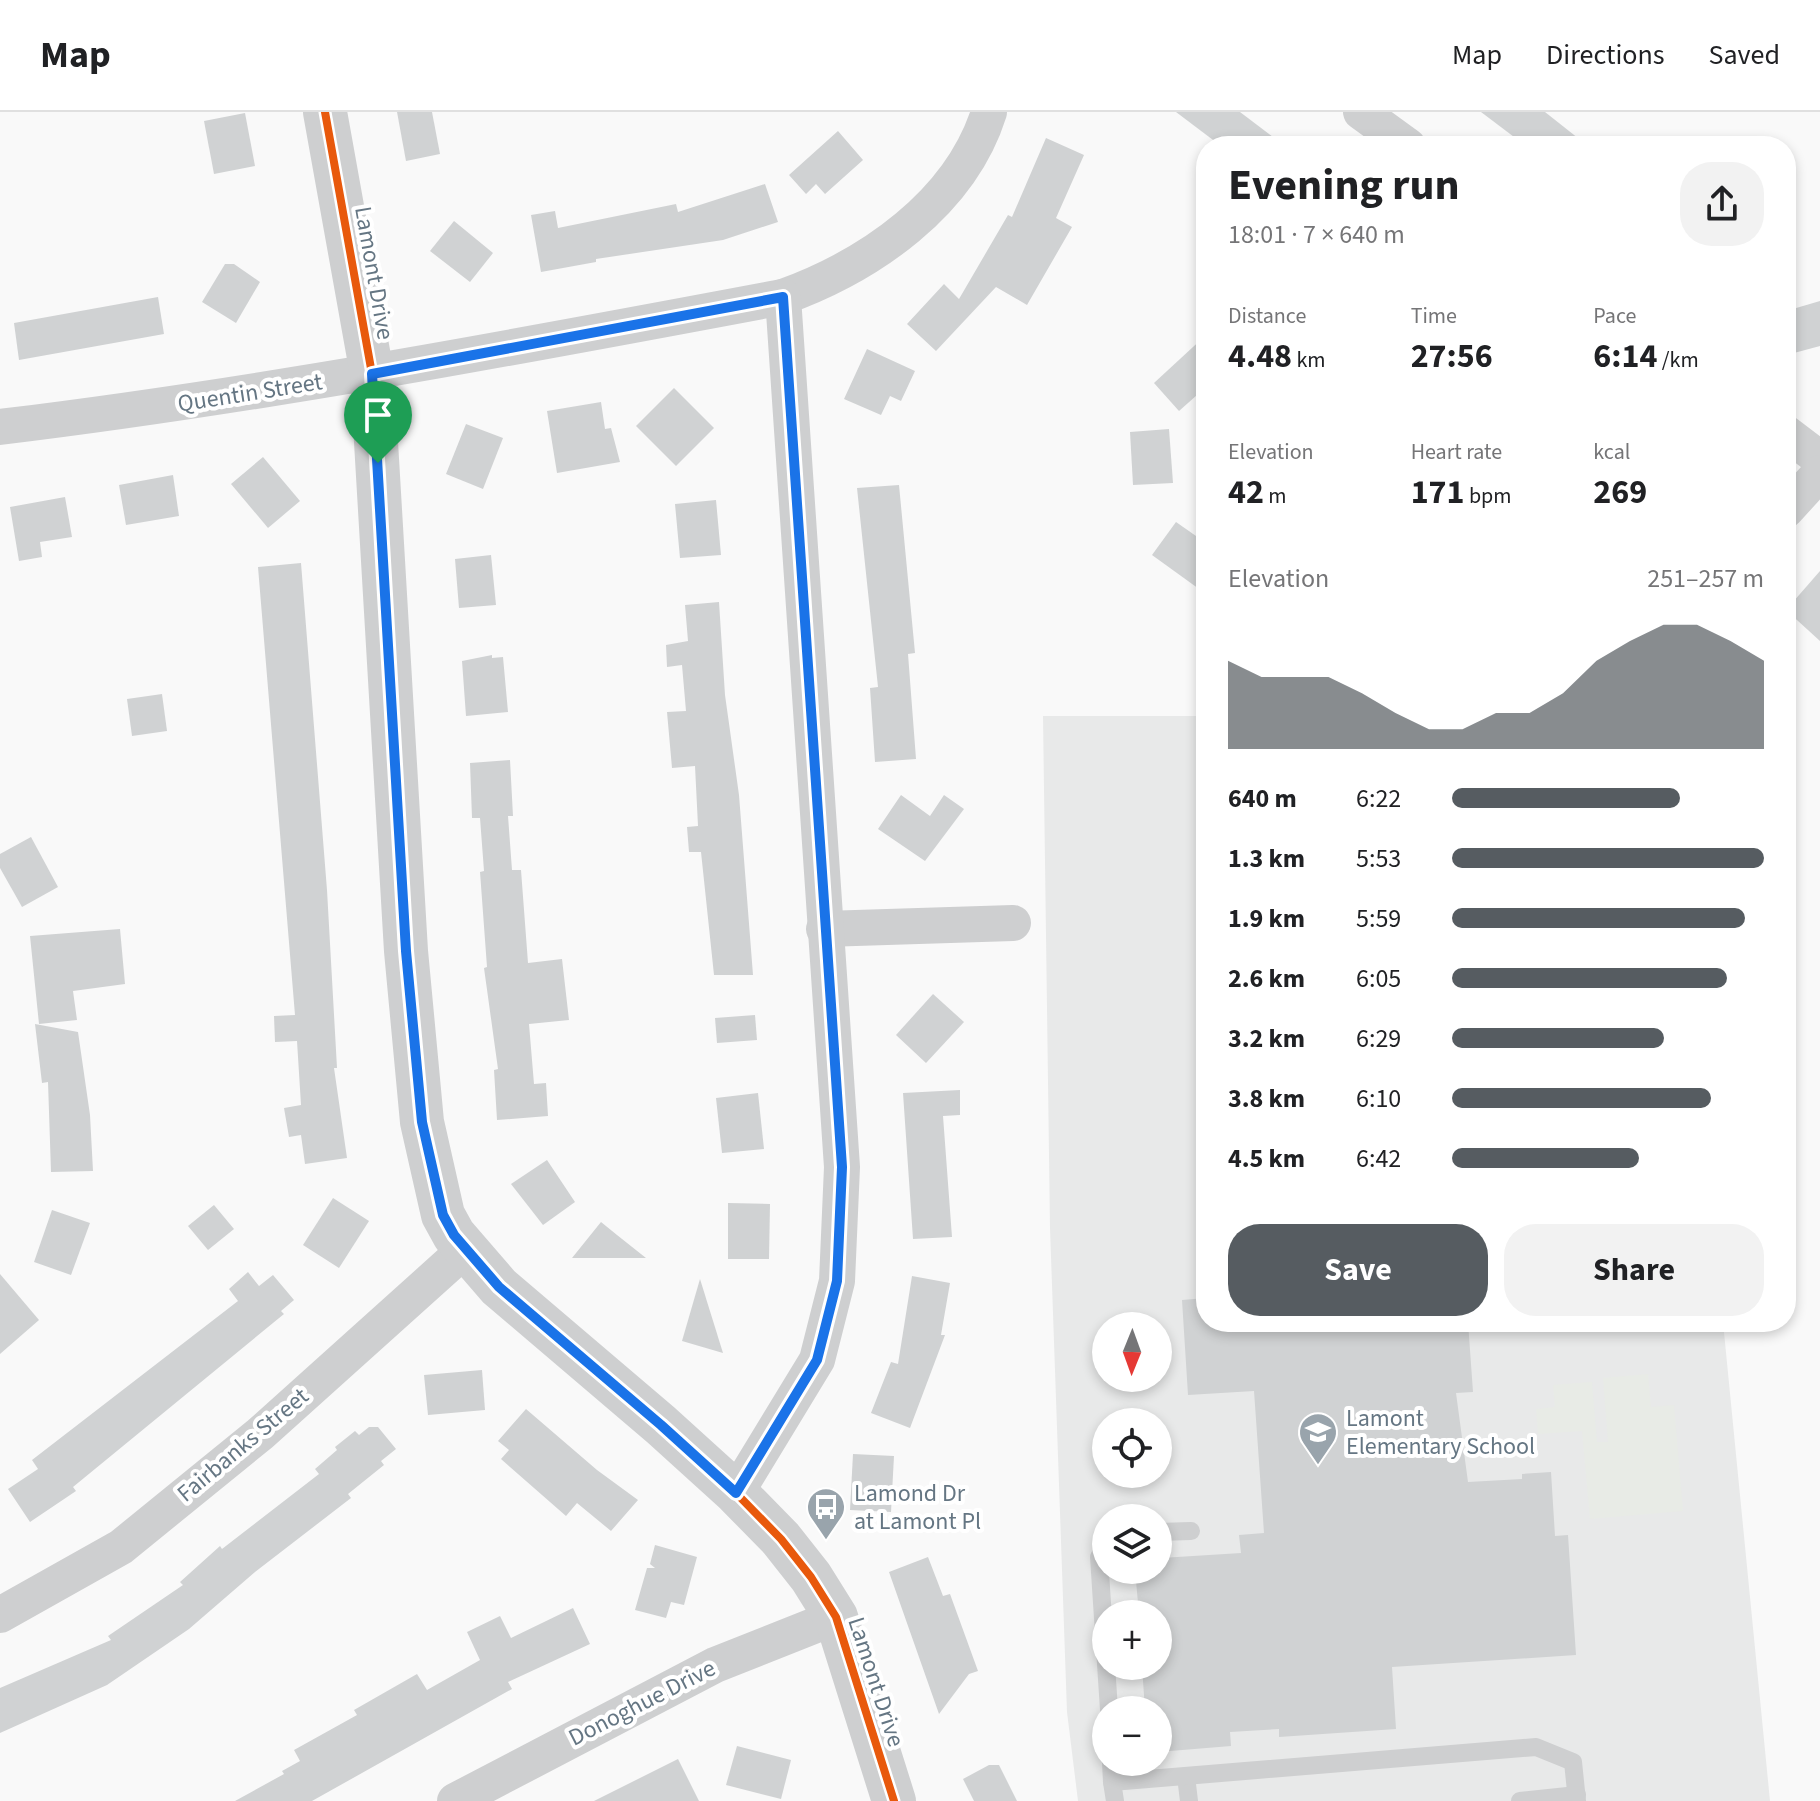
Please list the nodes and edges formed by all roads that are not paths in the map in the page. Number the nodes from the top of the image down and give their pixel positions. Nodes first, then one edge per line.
1 (325, 112) edge
2 (989, 112) edge
3 (1361, 112) edge
4 (1394, 136) edge
5 (783, 297) junction
6 (372, 374) junction
7 (0, 427) edge
8 (1796, 441) edge
9 (1820, 459) edge
10 (1820, 473) edge
11 (1796, 499) edge
12 (1013, 923) dead end
13 (824, 929) junction
14 (467, 1248) junction
15 (736, 1493) junction
16 (1191, 1531) dead end
17 (1172, 1532) edge
18 (1101, 1584) edge
19 (0, 1615) edge
20 (836, 1617) junction
21 (1108, 1696) edge
22 (1186, 1776) junction
23 (1113, 1792) edge
24 (1577, 1798) edge
25 (455, 1801) edge
26 (894, 1801) edge
27 (1189, 1801) edge
28 (1520, 1801) edge

1 - 6 street, Lamont Drive
2 - 5 street, Quentin Street
3 - 4 street
5 - 6 street, Quentin Street
5 - 13 street
6 - 7 street, Quentin Street
6 - 14 street, Lamont Drive
8 - 9 street
10 - 11 street
12 - 13 street
13 - 15 street
14 - 15 street, Lamont Drive
14 - 19 street, Fairbanks Street
15 - 20 street, Lamont Drive
16 - 17 lane
18 - 21 lane
20 - 25 street, Donoghue Drive
20 - 26 street, Lamont Drive
22 - 23 lane
22 - 24 lane
22 - 27 lane
24 - 28 lane

